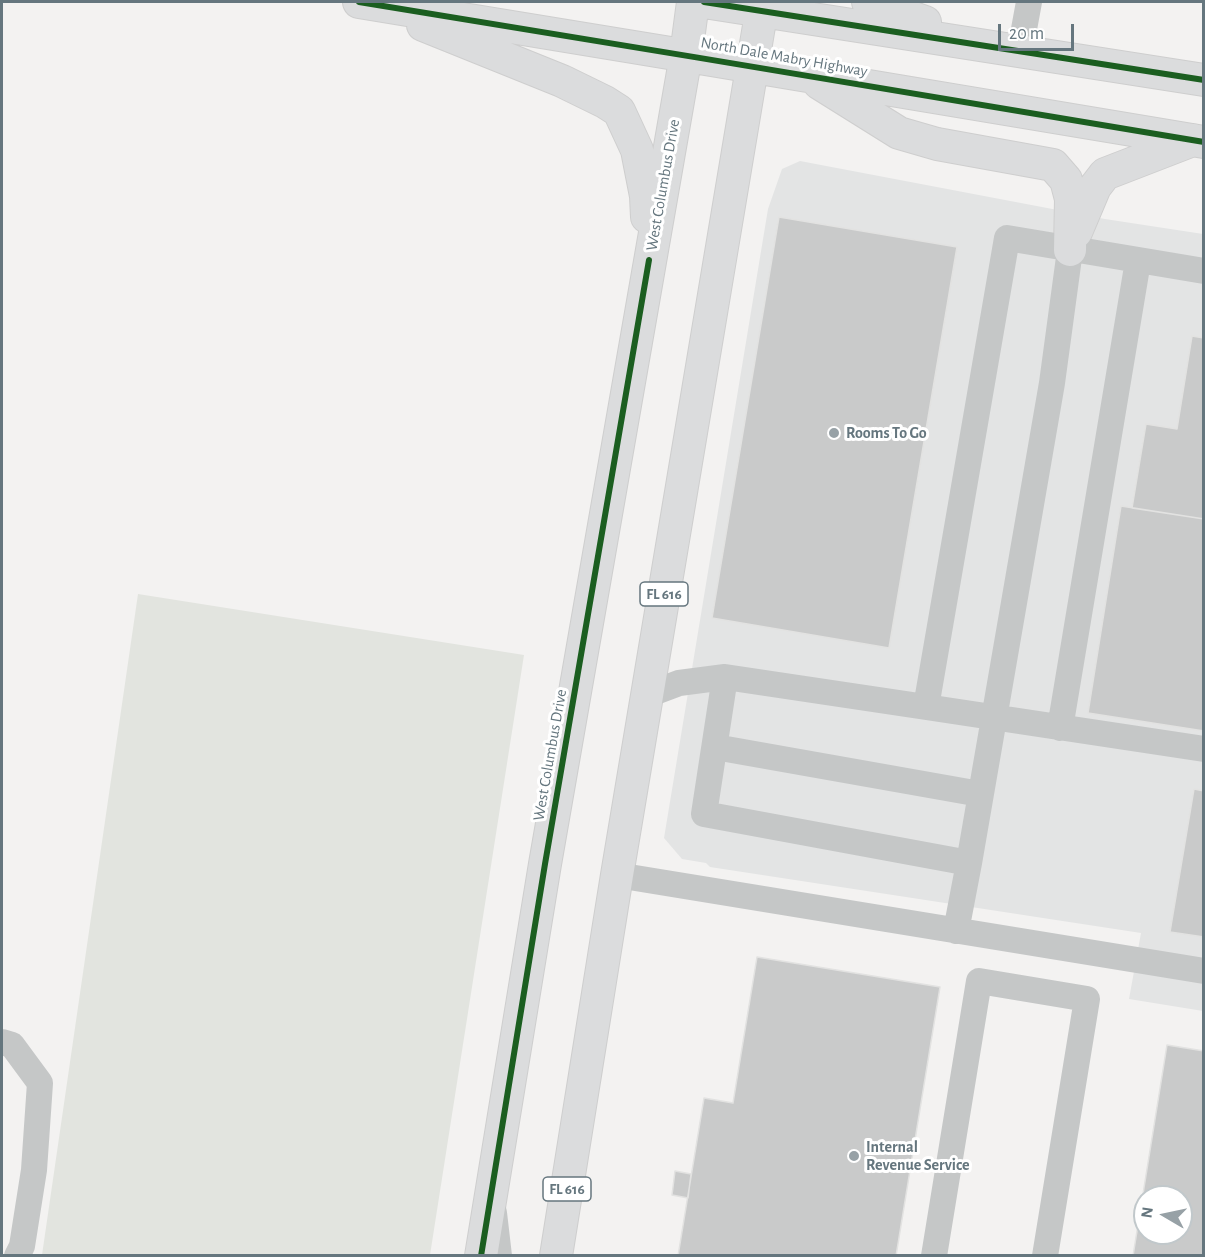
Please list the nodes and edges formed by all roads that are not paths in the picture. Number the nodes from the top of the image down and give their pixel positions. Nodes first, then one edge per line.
1 (693, 2) edge
2 (704, 2) edge
3 (868, 2) edge
4 (1029, 2) edge
5 (366, 3) edge
6 (762, 6) edge
7 (1010, 50) junction
8 (686, 54) junction
9 (752, 67) junction
10 (805, 75) junction
11 (1203, 80) edge
12 (1198, 141) edge
13 (1070, 250) junction
14 (649, 260) junction
15 (1138, 261) junction
16 (1203, 272) edge
17 (725, 677) junction
18 (647, 695) junction
19 (926, 707) junction
20 (994, 718) junction
21 (1060, 728) junction
22 (715, 747) junction
23 (1203, 749) edge
24 (980, 795) junction
25 (969, 863) junction
26 (617, 875) junction
27 (956, 931) junction
28 (1203, 971) edge
29 (2, 1042) edge
30 (490, 1186) junction
31 (17, 1256) edge
32 (481, 1256) edge
33 (499, 1256) edge
34 (556, 1256) edge
35 (934, 1256) edge
36 (1045, 1256) edge

1 - 8 main road, West Columbus Drive
2 - 6 main road
3 - 7 main road
4 - 7 street
5 - 8 main road, North Dale Mabry Highway
5 - 14 main road
6 - 7 main road
6 - 9 main road, FL 616
7 - 11 main road
8 - 9 main road, North Dale Mabry Highway
8 - 14 main road, West Columbus Drive
9 - 10 main road, North Dale Mabry Highway
9 - 18 main road, FL 616
10 - 12 main road, North Dale Mabry Highway
10 - 13 main road
12 - 13 main road
13 - 15 street
13 - 19 street
13 - 20 street
14 - 30 main road, West Columbus Drive
15 - 16 street
15 - 21 street
17 - 18 street
17 - 19 street
17 - 22 street
18 - 26 main road, FL 616
19 - 20 street
20 - 21 street
20 - 24 street
21 - 23 street
22 - 24 street
22 - 25 street
24 - 25 street
25 - 27 street
26 - 27 street
26 - 34 main road, FL 616
27 - 28 street
29 - 31 street
30 - 32 main road, West Columbus Drive
30 - 33 street
35 - 36 street

